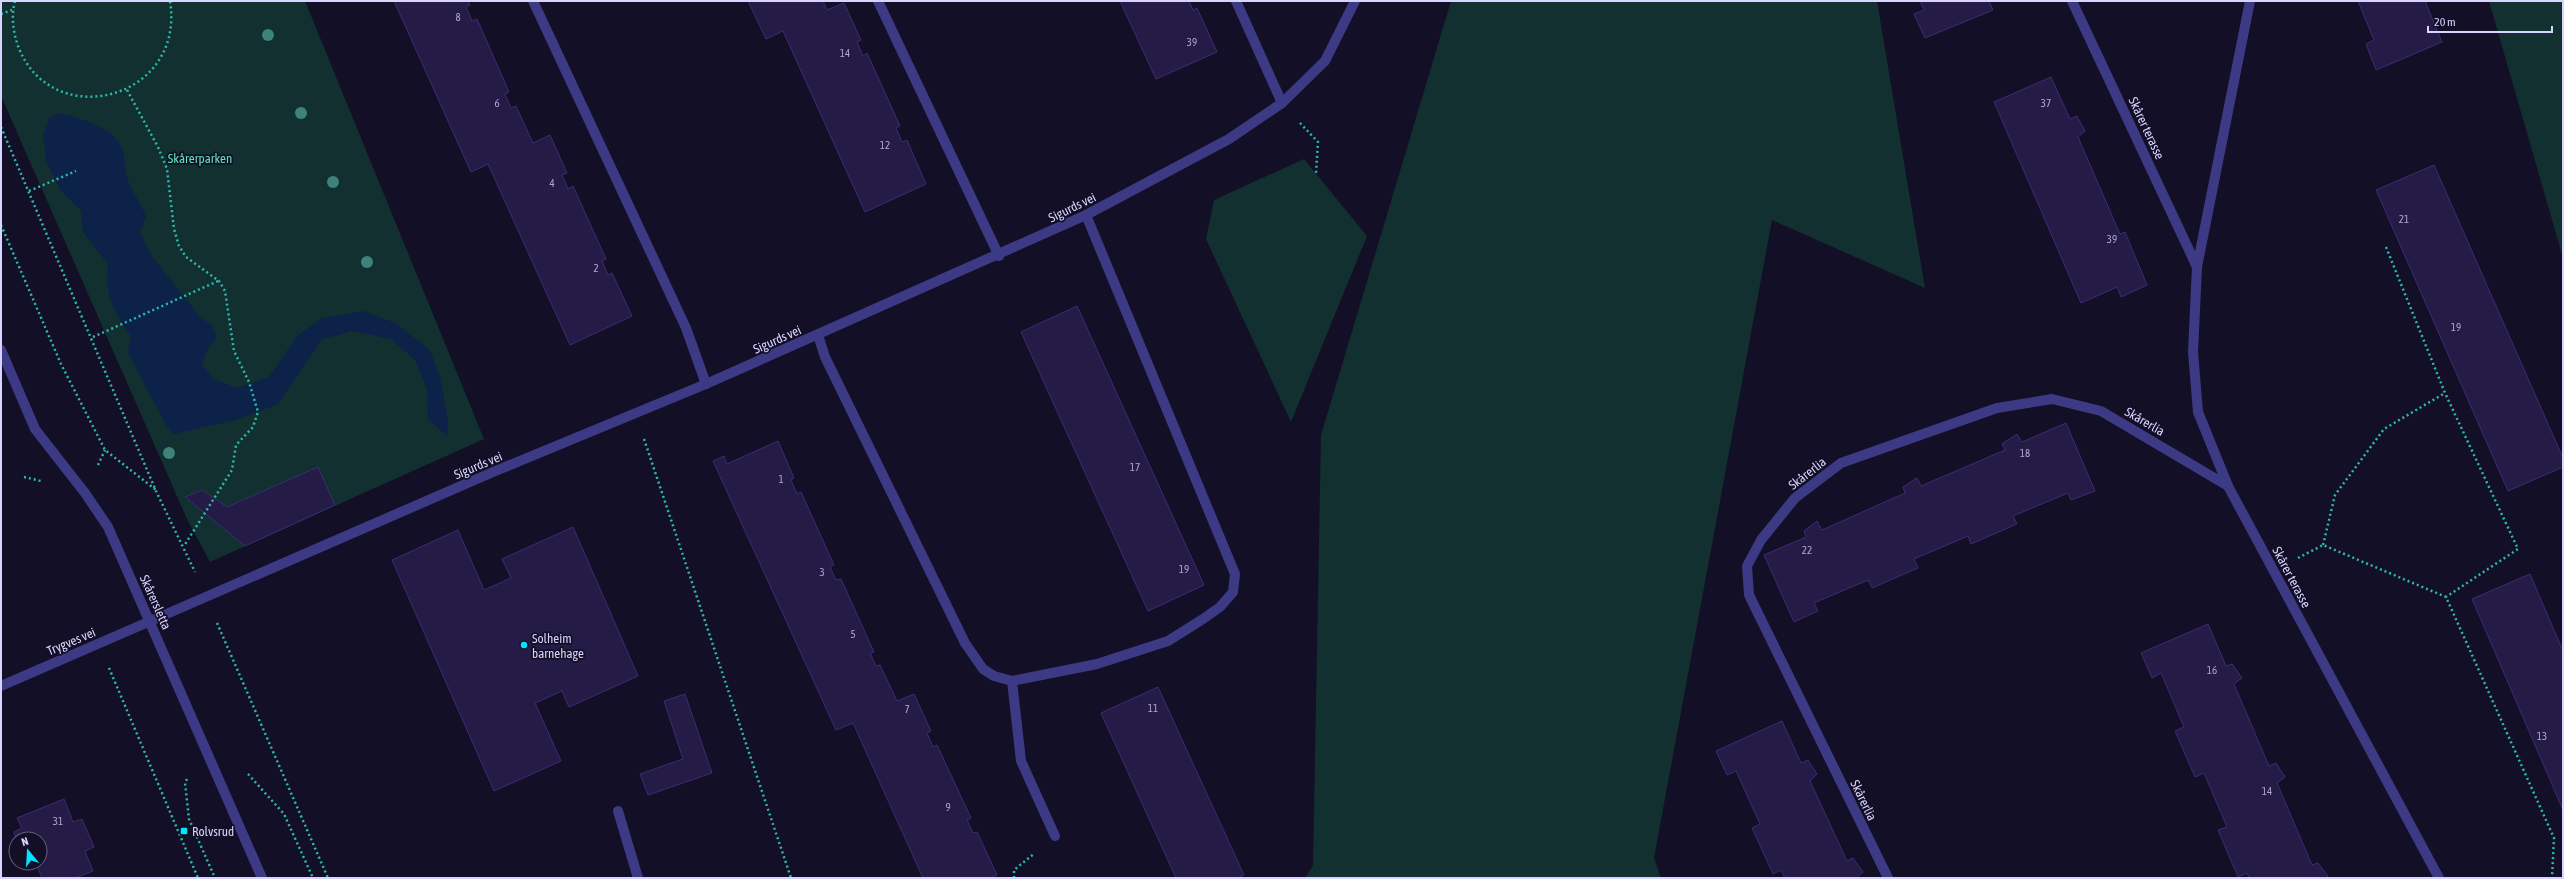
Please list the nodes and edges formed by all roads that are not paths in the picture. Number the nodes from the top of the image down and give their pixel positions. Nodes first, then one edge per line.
1 (533, 1) edge
2 (878, 1) edge
3 (1236, 1) edge
4 (1355, 1) edge
5 (2072, 1) edge
6 (2250, 1) edge
7 (1282, 103) junction
8 (1086, 215) junction
9 (999, 256) junction
10 (2197, 267) junction
11 (818, 335) junction
12 (1, 350) edge
13 (706, 384) junction
14 (2228, 486) junction
15 (151, 621) junction
16 (1012, 680) junction
17 (1, 686) edge
18 (618, 811) dead end
19 (1055, 836) road end
20 (262, 878) edge
21 (638, 878) edge
22 (1888, 878) edge
23 (2439, 878) edge

1 - 13 street
2 - 9 street
3 - 7 street
4 - 7 street, Sigurds vei
5 - 10 street, Skårer terasse
6 - 10 street, Skårer terasse
7 - 8 street, Sigurds vei
8 - 9 street, Sigurds vei
8 - 16 street
9 - 11 street, Sigurds vei
10 - 14 street, Skårer terasse
11 - 13 street, Sigurds vei
11 - 16 street
12 - 15 street, Skårersletta
13 - 15 street, Sigurds vei
14 - 22 street, Skårerlia
14 - 23 street, Skårer terasse
15 - 17 street, Trygves vei
15 - 20 street, Skårersletta
16 - 19 street
18 - 21 street

